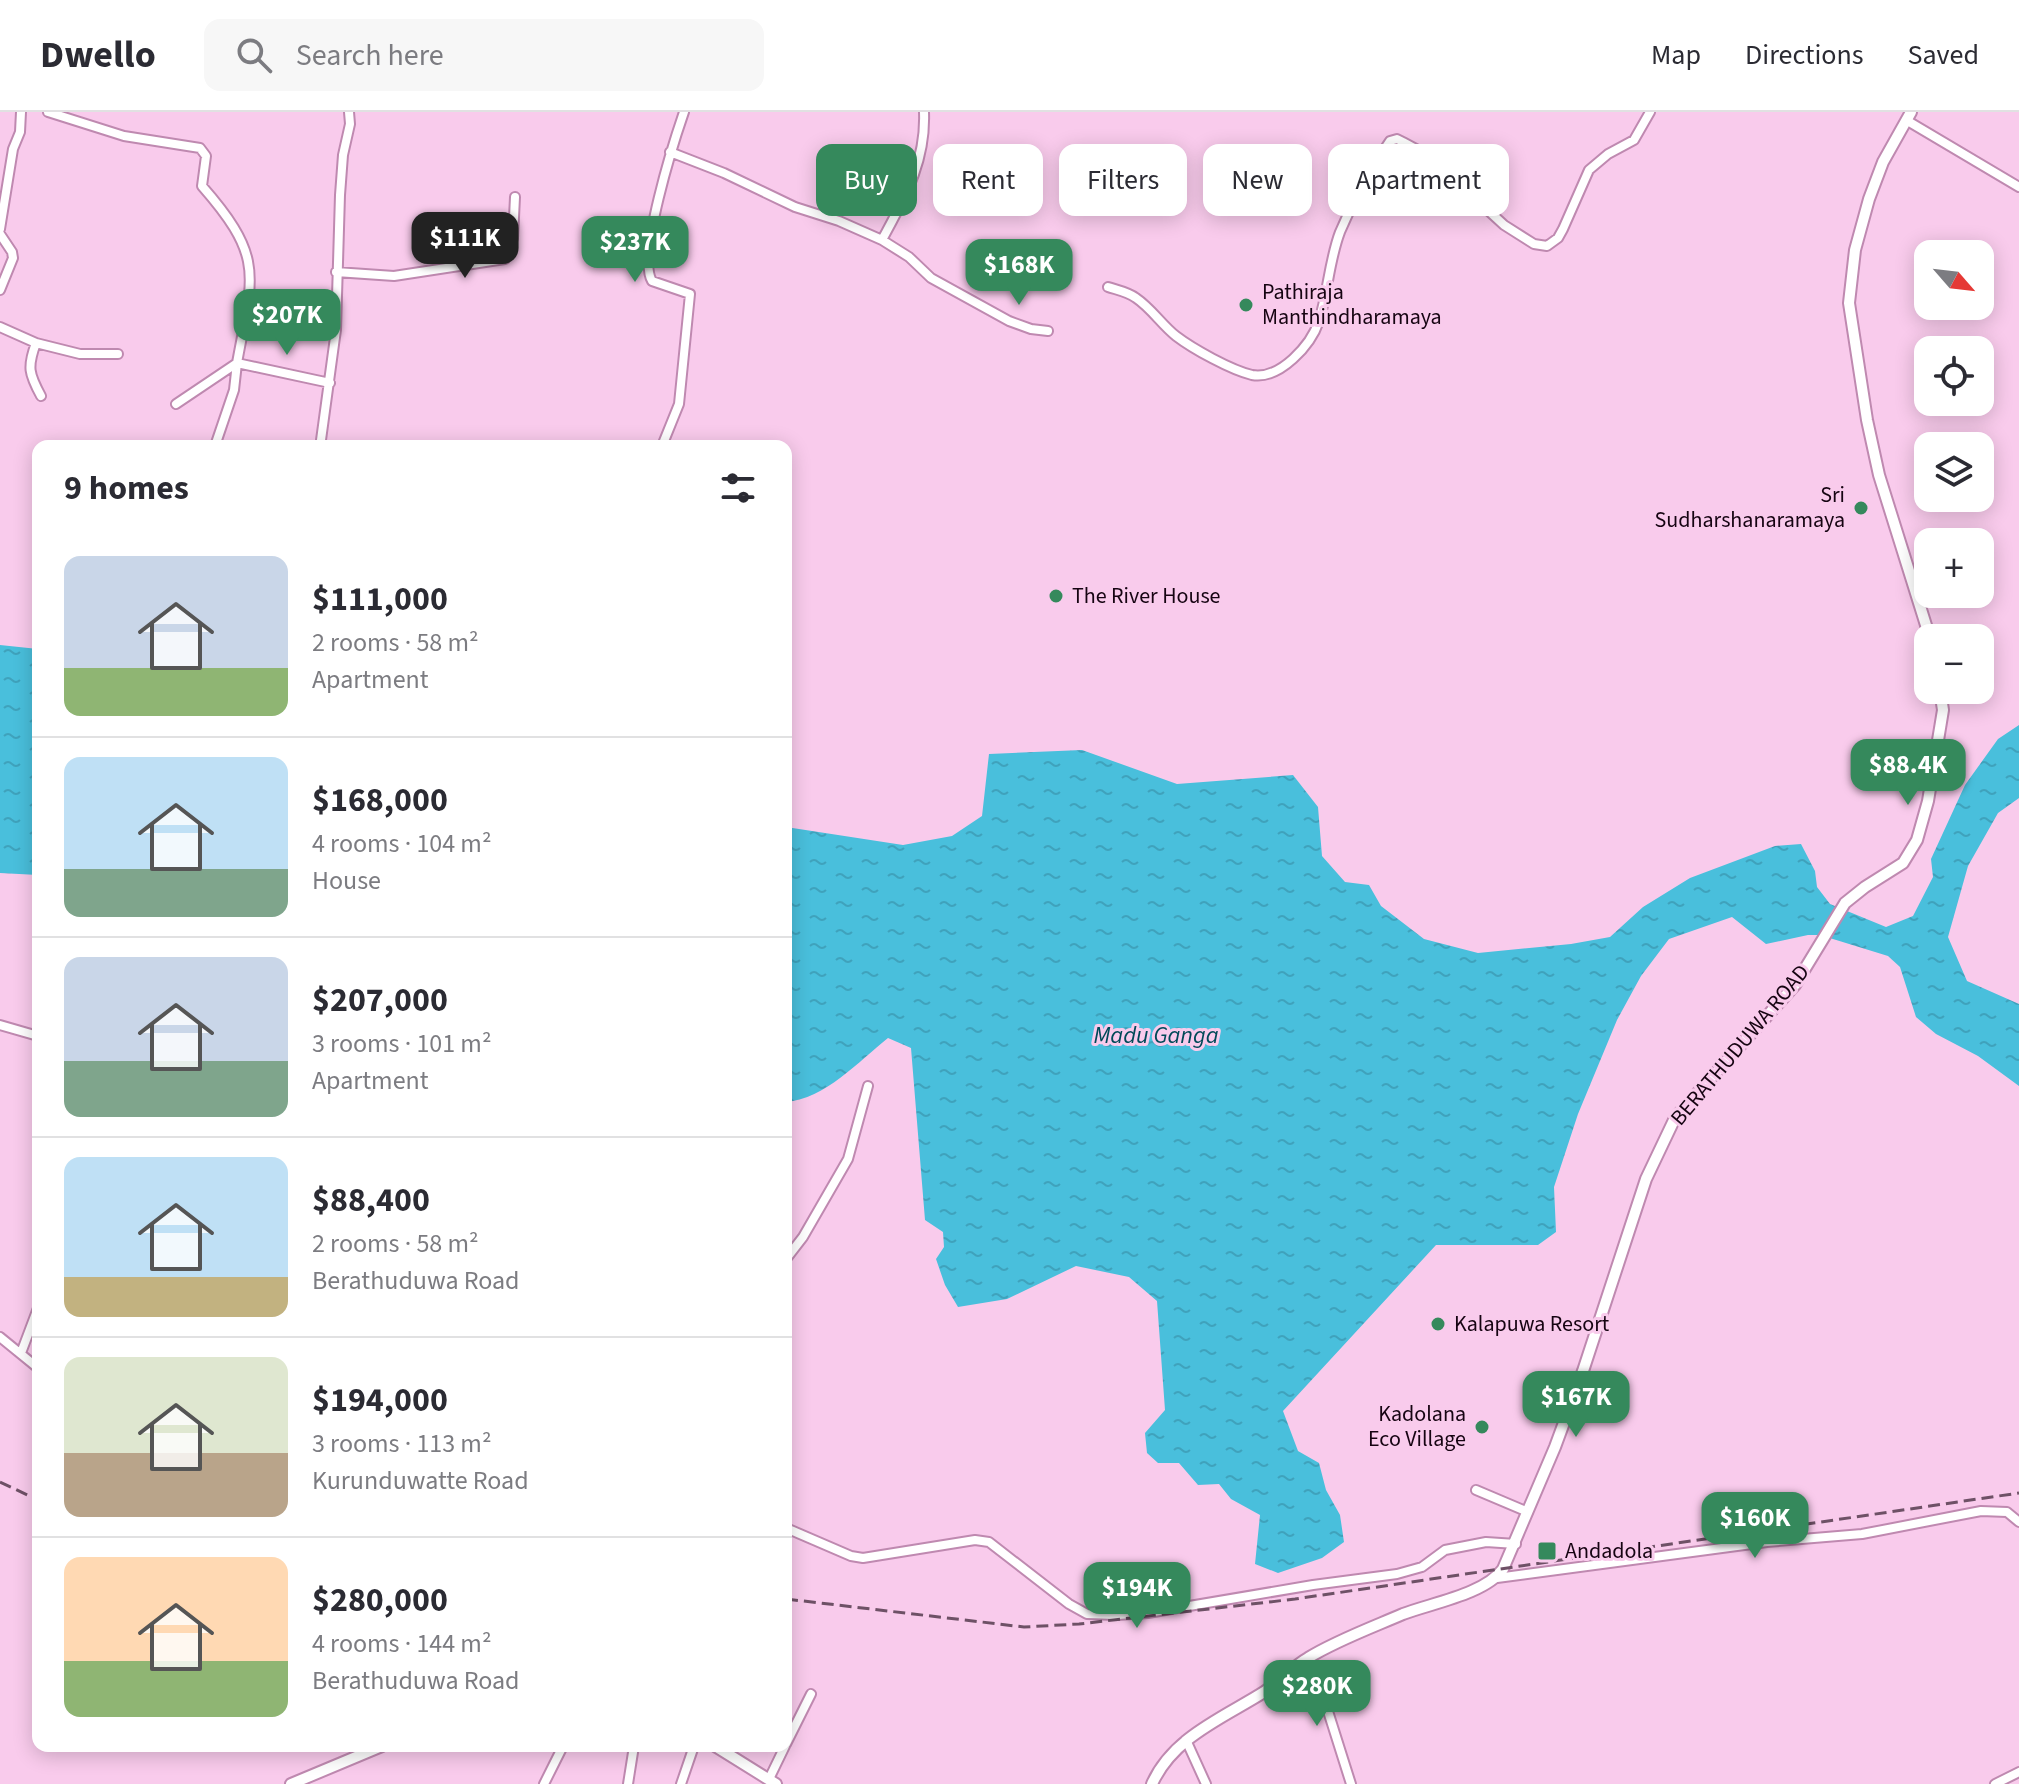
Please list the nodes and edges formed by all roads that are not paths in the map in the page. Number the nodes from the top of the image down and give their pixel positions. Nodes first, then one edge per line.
1 (21, 112) edge
2 (48, 112) edge
3 (349, 112) edge
4 (684, 112) edge
5 (924, 112) edge
6 (1650, 112) edge
7 (1908, 116) edge
8 (670, 152) junction
9 (2019, 187) edge
10 (515, 197) dead end
11 (0, 232) edge
12 (882, 240) junction
13 (336, 272) junction
14 (1108, 287) dead end
15 (0, 290) edge
16 (0, 327) edge
17 (1048, 331) dead end
18 (36, 343) junction
19 (118, 354) dead end
20 (237, 363) junction
21 (330, 383) junction
22 (41, 396) dead end
23 (176, 404) dead end
24 (217, 440) edge
25 (321, 440) dead end
26 (664, 440) edge
27 (1926, 624) edge
28 (1942, 704) edge
29 (0, 1025) edge
30 (32, 1034) edge
31 (868, 1086) dead end
32 (792, 1251) edge
33 (32, 1324) edge
34 (0, 1337) edge
35 (21, 1353) junction
36 (32, 1363) edge
37 (1476, 1490) dead end
38 (1528, 1512) junction
39 (2019, 1522) edge
40 (792, 1531) edge
41 (1516, 1544) junction
42 (1497, 1578) junction
43 (1306, 1659) junction
44 (811, 1694) dead end
45 (792, 1733) edge
46 (1186, 1740) junction
47 (368, 1752) edge
48 (560, 1752) edge
49 (633, 1752) edge
50 (692, 1752) edge
51 (724, 1752) edge
52 (783, 1752) edge
53 (2019, 1772) edge
54 (772, 1782) edge
55 (291, 1784) edge
56 (544, 1784) edge
57 (628, 1784) edge
58 (681, 1784) edge
59 (1152, 1784) edge
60 (1206, 1784) edge
61 (1351, 1784) edge
62 (1995, 1784) edge

1 - 11 street
2 - 20 street
3 - 13 street
4 - 8 street
5 - 12 street
6 - 14 street
7 - 9 street
7 - 27 street
8 - 12 street
8 - 26 street
10 - 13 street
11 - 15 street
12 - 17 street
13 - 21 street
16 - 18 street
18 - 19 street
18 - 22 street
20 - 21 street
20 - 23 street
20 - 24 street
21 - 25 street
28 - 38 street, BERATHUDUWA ROAD
29 - 30 street
31 - 32 street
33 - 35 street
34 - 35 street
35 - 36 street
37 - 38 street
38 - 41 street, BERATHUDUWA ROAD
39 - 42 street
40 - 41 street
41 - 42 street, BERATHUDUWA ROAD
42 - 43 street
43 - 46 street
43 - 61 street
44 - 45 street
46 - 59 street
46 - 60 street
47 - 55 street
48 - 56 street
49 - 57 street
50 - 58 street
51 - 54 street
52 - 54 street
53 - 62 street

